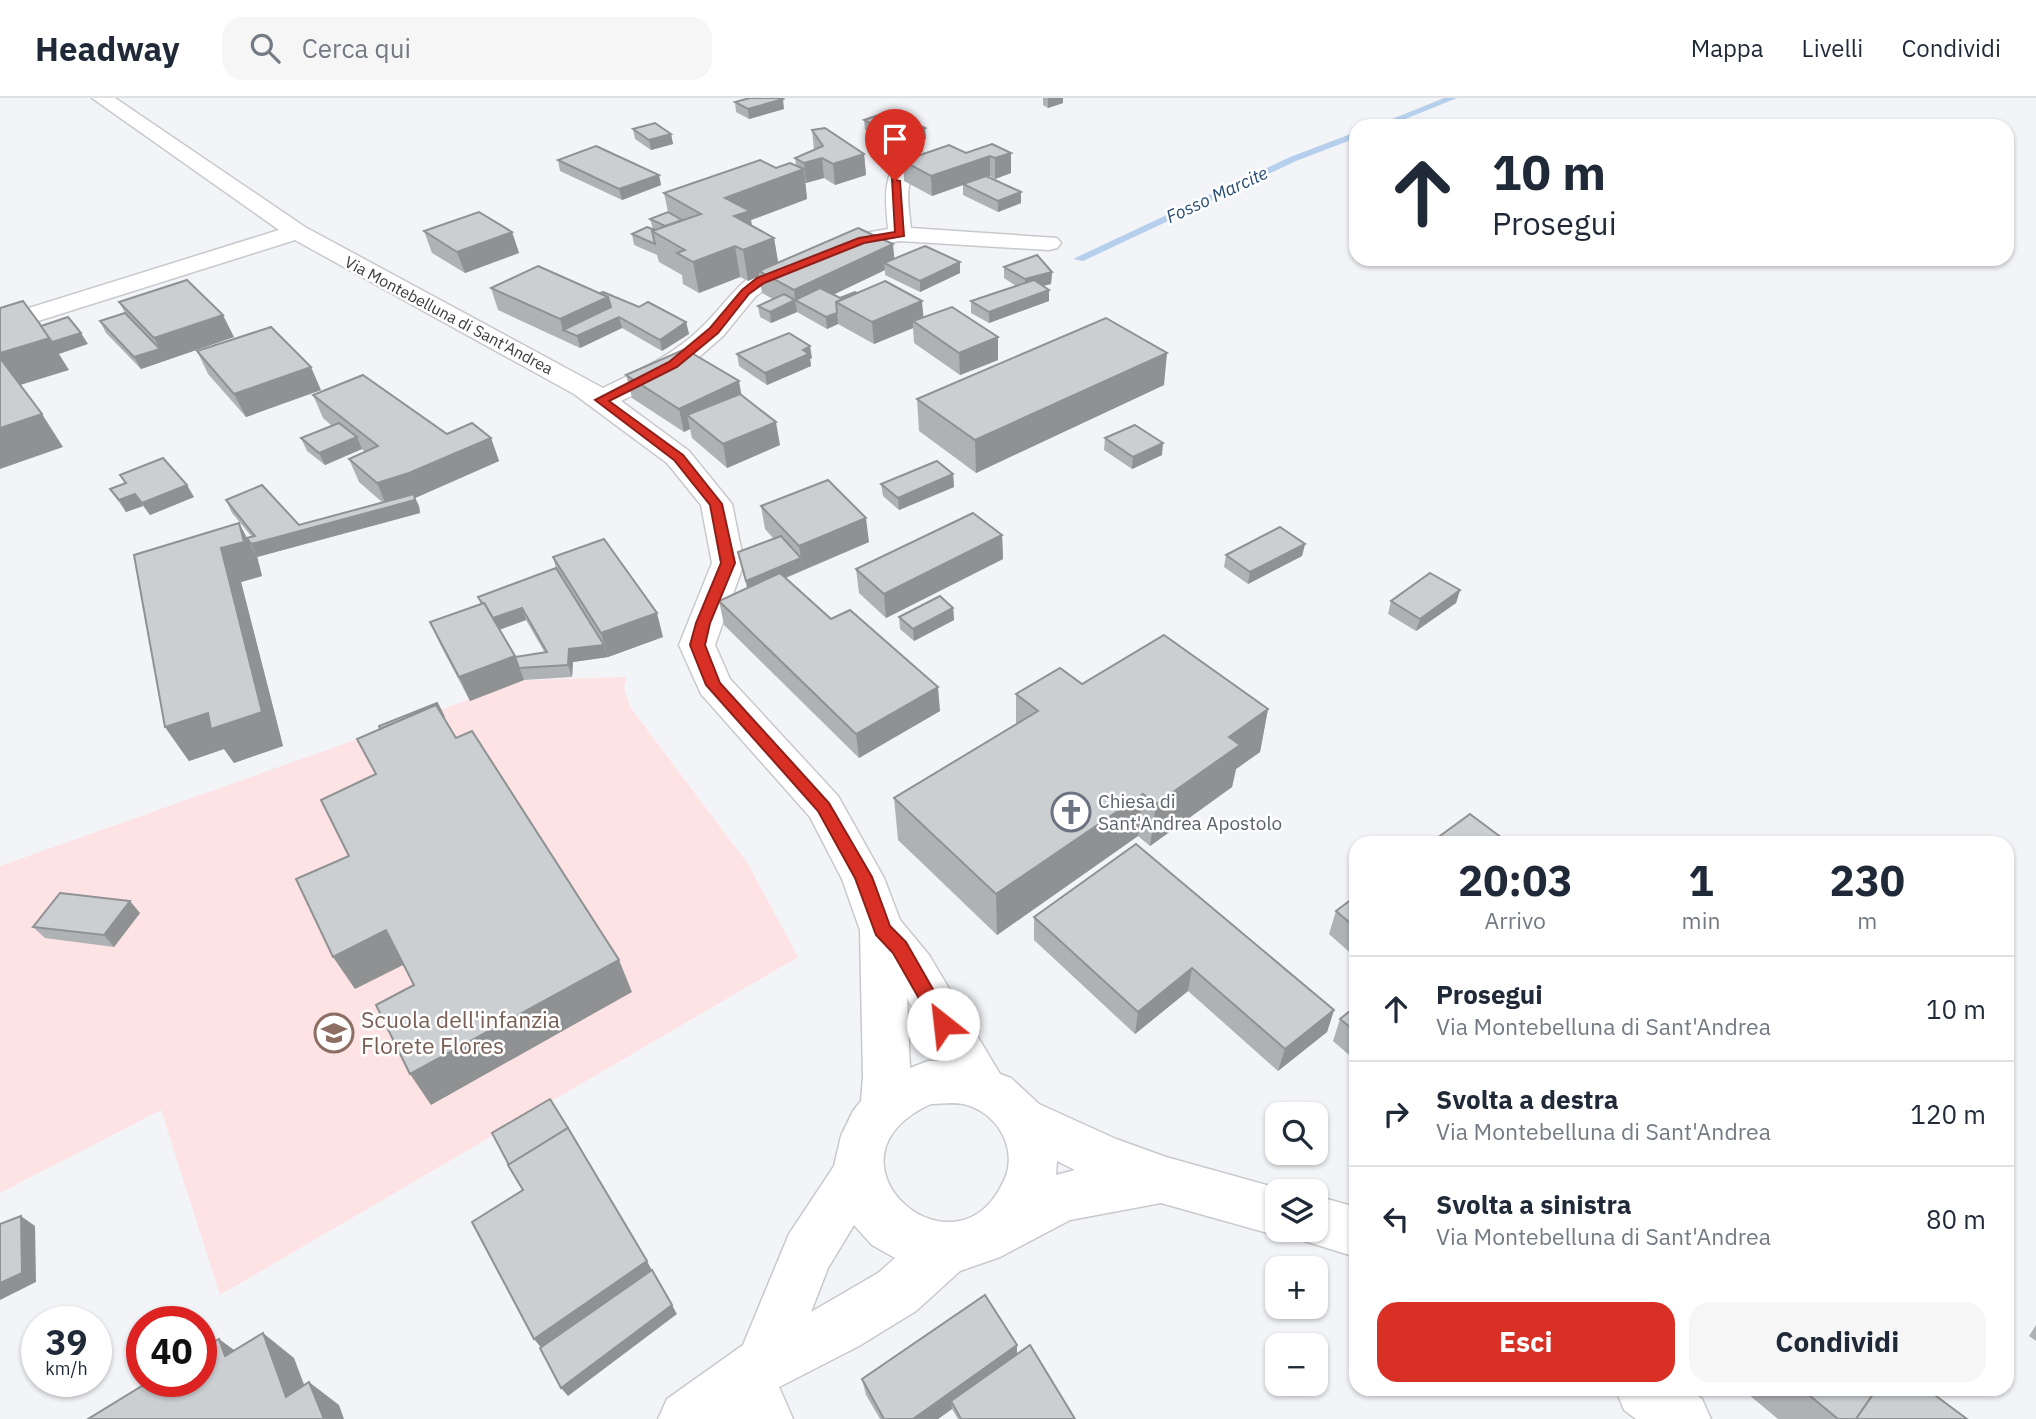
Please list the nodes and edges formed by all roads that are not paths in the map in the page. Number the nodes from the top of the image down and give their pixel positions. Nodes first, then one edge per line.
1 (102, 98) edge
2 (913, 155) edge
3 (297, 232) junction
4 (900, 234) junction
5 (1049, 243) dead end
6 (0, 325) edge
7 (601, 400) junction
8 (882, 930) junction
9 (981, 1085) junction
10 (885, 1108) junction
11 (1024, 1121) junction
12 (858, 1173) junction
13 (1161, 1180) junction
14 (1265, 1208) edge
15 (1007, 1223) junction
16 (1328, 1224) edge
17 (1349, 1230) edge
18 (948, 1247) junction
19 (757, 1388) edge
20 (1652, 1396) edge
21 (687, 1419) edge
22 (1682, 1419) edge

1 - 3 street, Via Montebelluna di Sant'Andrea
2 - 4 street
3 - 6 street
3 - 7 street, Via Montebelluna di Sant'Andrea
4 - 5 street
4 - 7 street
7 - 8 street, Via Montebelluna di Sant'Andrea
8 - 9 street
8 - 10 street
9 - 10 street
9 - 11 street
10 - 12 street
11 - 13 street
11 - 15 street
12 - 18 street
12 - 19 street
13 - 14 street
13 - 15 street
15 - 18 street
16 - 17 street
18 - 19 street
19 - 21 street
20 - 22 street

